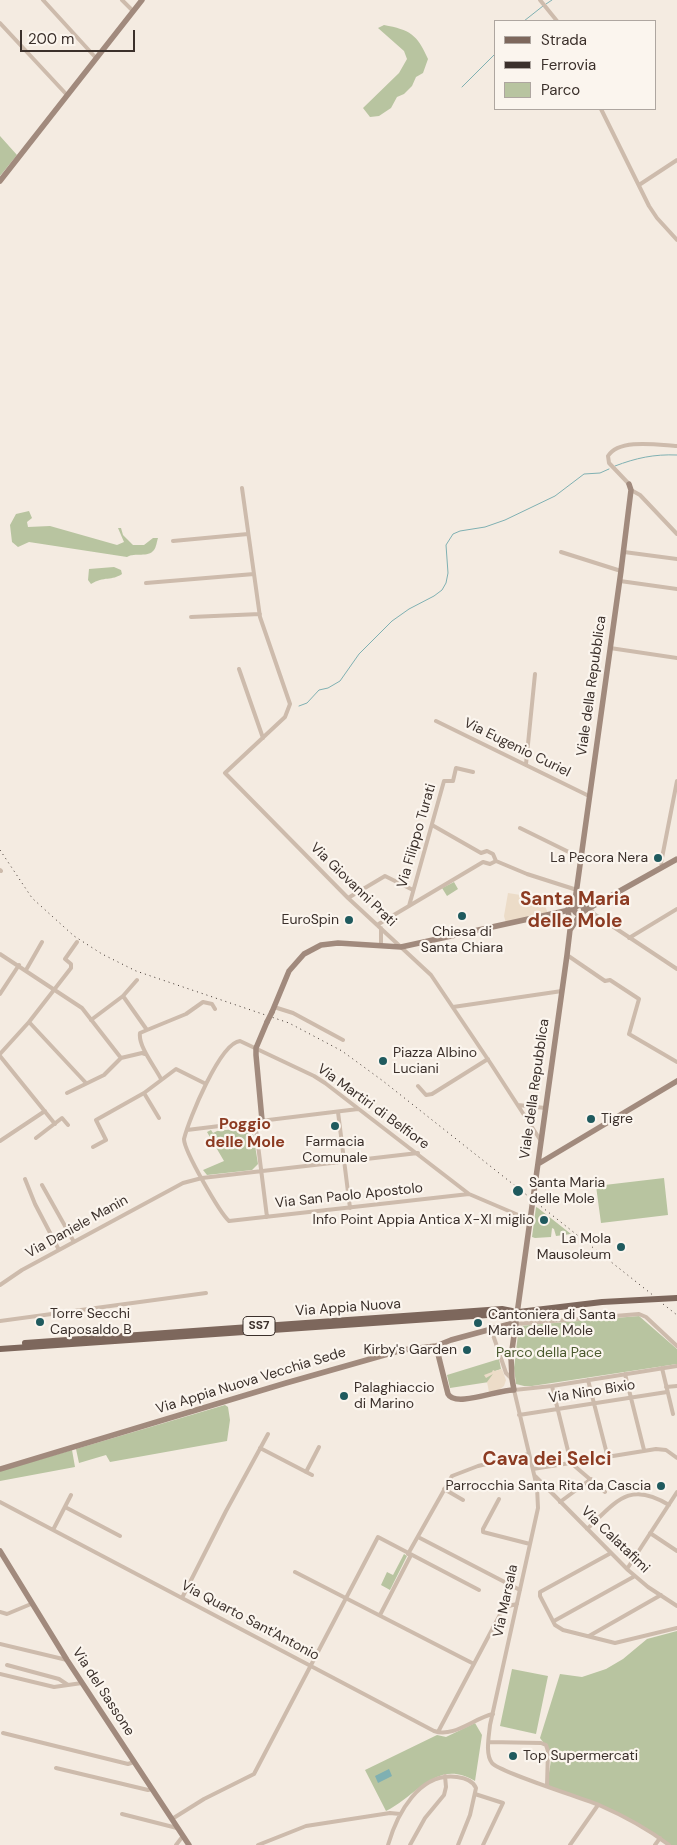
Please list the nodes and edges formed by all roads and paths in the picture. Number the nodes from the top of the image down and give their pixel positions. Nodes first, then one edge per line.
1 (43, 0) edge
2 (122, 0) edge
3 (142, 0) edge
4 (540, 0) edge
5 (133, 11) junction
6 (556, 20) edge
7 (0, 23) edge
8 (96, 58) junction
9 (67, 95) junction
10 (602, 110) edge
11 (677, 160) edge
12 (0, 182) edge
13 (639, 185) junction
14 (677, 240) edge
15 (677, 446) edge
16 (630, 487) junction
17 (242, 488) dead end
18 (248, 534) junction
19 (677, 534) edge
20 (173, 541) dead end
21 (561, 552) dead end
22 (624, 552) junction
23 (677, 559) edge
24 (621, 571) junction
25 (254, 574) junction
26 (620, 581) junction
27 (146, 583) dead end
28 (677, 589) edge
29 (260, 614) junction
30 (191, 617) dead end
31 (610, 648) junction
32 (677, 658) edge
33 (239, 670) dead end
34 (535, 674) dead end
35 (436, 720) dead end
36 (263, 738) junction
37 (526, 764) junction
38 (473, 772) dead end
39 (677, 781) edge
40 (589, 796) junction
41 (432, 824) junction
42 (520, 828) dead end
43 (581, 858) junction
44 (677, 859) edge
45 (496, 861) junction
46 (662, 867) junction
47 (413, 890) junction
48 (577, 892) junction
49 (348, 898) junction
50 (409, 906) junction
51 (572, 909) junction
52 (677, 909) edge
53 (584, 910) junction
54 (379, 927) junction
55 (570, 930) junction
56 (629, 938) junction
57 (42, 942) dead end
58 (77, 942) dead end
59 (381, 946) junction
60 (401, 947) junction
61 (0, 954) edge
62 (568, 955) junction
63 (19, 965) junction
64 (677, 969) edge
65 (26, 970) junction
66 (136, 980) dead end
67 (54, 990) junction
68 (562, 991) junction
69 (0, 994) edge
70 (123, 996) junction
71 (453, 1007) junction
72 (216, 1009) dead end
73 (273, 1009) junction
74 (91, 1020) junction
75 (29, 1022) junction
76 (147, 1030) junction
77 (343, 1040) dead end
78 (256, 1048) junction
79 (145, 1054) junction
80 (0, 1055) edge
81 (121, 1058) junction
82 (488, 1059) junction
83 (677, 1062) edge
84 (162, 1079) junction
85 (677, 1081) edge
86 (86, 1083) junction
87 (206, 1084) junction
88 (418, 1086) dead end
89 (67, 1092) dead end
90 (144, 1093) junction
91 (518, 1105) junction
92 (545, 1108) junction
93 (358, 1109) junction
94 (45, 1111) junction
95 (338, 1112) junction
96 (159, 1118) dead end
97 (262, 1120) junction
98 (255, 1121) junction
99 (54, 1124) junction
100 (68, 1125) dead end
101 (187, 1130) junction
102 (36, 1138) dead end
103 (0, 1141) edge
104 (541, 1141) junction
105 (93, 1147) dead end
106 (418, 1153) junction
107 (344, 1162) junction
108 (538, 1164) junction
109 (261, 1171) junction
110 (202, 1178) junction
111 (26, 1179) dead end
112 (42, 1185) dead end
113 (469, 1194) junction
114 (350, 1208) junction
115 (267, 1217) junction
116 (530, 1220) junction
117 (74, 1242) junction
118 (59, 1250) junction
119 (0, 1285) edge
120 (206, 1293) dead end
121 (677, 1299) edge
122 (518, 1312) junction
123 (0, 1321) edge
124 (513, 1324) junction
125 (491, 1329) junction
126 (0, 1345) edge
127 (436, 1346) junction
128 (677, 1346) edge
129 (0, 1349) edge
130 (677, 1366) edge
131 (662, 1368) junction
132 (625, 1374) junction
133 (512, 1379) junction
134 (588, 1380) junction
135 (552, 1386) junction
136 (677, 1386) edge
137 (667, 1389) junction
138 (514, 1390) junction
139 (503, 1391) junction
140 (631, 1398) junction
141 (594, 1403) junction
142 (557, 1409) junction
143 (673, 1414) dead end
144 (519, 1415) junction
145 (268, 1434) dead end
146 (319, 1447) dead end
147 (260, 1448) junction
148 (644, 1450) junction
149 (529, 1454) junction
150 (608, 1458) junction
151 (677, 1458) edge
152 (571, 1463) junction
153 (0, 1469) edge
154 (533, 1469) junction
155 (306, 1472) junction
156 (312, 1475) dead end
157 (591, 1479) junction
158 (540, 1486) junction
159 (444, 1489) junction
160 (605, 1492) dead end
161 (677, 1492) edge
162 (71, 1495) dead end
163 (499, 1499) dead end
164 (463, 1500) dead end
165 (0, 1502) edge
166 (560, 1502) junction
167 (669, 1505) junction
168 (65, 1506) junction
169 (587, 1528) junction
170 (53, 1530) junction
171 (650, 1533) junction
172 (120, 1536) dead end
173 (418, 1537) junction
174 (530, 1544) junction
175 (0, 1551) edge
176 (677, 1551) edge
177 (611, 1553) junction
178 (409, 1554) junction
179 (627, 1569) junction
180 (296, 1572) dead end
181 (635, 1576) junction
182 (479, 1590) dead end
183 (520, 1590) junction
184 (661, 1595) junction
185 (346, 1597) junction
186 (182, 1598) junction
187 (32, 1604) junction
188 (517, 1604) junction
189 (677, 1606) edge
190 (0, 1612) edge
191 (380, 1615) junction
192 (554, 1621) junction
193 (677, 1628) edge
194 (588, 1636) junction
195 (0, 1644) edge
196 (67, 1660) junction
197 (474, 1664) junction
198 (7, 1665) dead end
199 (310, 1666) junction
200 (0, 1674) edge
201 (82, 1682) junction
202 (69, 1685) junction
203 (493, 1714) junction
204 (438, 1732) junction
205 (3, 1734) dead end
206 (488, 1742) junction
207 (134, 1762) junction
208 (56, 1768) dead end
209 (446, 1776) junction
210 (547, 1785) junction
211 (152, 1789) junction
212 (475, 1794) junction
213 (598, 1804) junction
214 (122, 1814) dead end
215 (400, 1814) junction
216 (172, 1819) junction
217 (178, 1828) junction
218 (183, 1836) junction
219 (660, 1838) junction
220 (176, 1845) edge
221 (189, 1845) edge
222 (258, 1845) edge
223 (388, 1845) edge
224 (410, 1845) edge
225 (458, 1845) edge
226 (483, 1845) edge
227 (570, 1845) edge
228 (656, 1845) edge
229 (670, 1845) edge

1 - 8 street
2 - 5 street
3 - 5 street
4 - 6 street
5 - 8 street
7 - 9 street
8 - 9 street
9 - 12 street
10 - 13 street
11 - 13 street
13 - 14 street
15 - 16 street
16 - 19 street
16 - 22 street, Viale della Repubblica
17 - 18 street, Via Giovanni Prati
18 - 20 street
18 - 25 street, Via Giovanni Prati
21 - 24 street
22 - 23 street
22 - 24 street, Viale della Repubblica
24 - 26 street, Viale della Repubblica
25 - 27 street
25 - 29 street, Via Giovanni Prati
26 - 28 street
26 - 31 street, Viale della Repubblica
29 - 30 street
29 - 36 street, Via Giovanni Prati
31 - 32 street
31 - 40 street, Viale della Repubblica
33 - 36 street
34 - 37 street
35 - 37 street, Via Eugenio Curiel
36 - 49 street, Via Giovanni Prati
37 - 40 street, Via Eugenio Curiel
38 - 41 street, Via Filippo Turati
39 - 46 street
40 - 43 street, Viale della Repubblica
41 - 45 street
41 - 47 street, Via Filippo Turati
42 - 43 street
43 - 48 street, Viale della Repubblica
44 - 46 street
45 - 48 street
45 - 50 street
46 - 53 street
47 - 49 street
47 - 50 street, Via Filippo Turati
48 - 51 street, Viale della Repubblica
48 - 53 street
49 - 54 street, Via Giovanni Prati
50 - 54 street
51 - 53 street
51 - 53 street
51 - 55 street, Viale della Repubblica
51 - 60 street
52 - 56 street
53 - 55 street
53 - 56 street
54 - 59 street
54 - 60 street, Via Giovanni Prati
55 - 62 street, Viale della Repubblica
56 - 64 street
57 - 65 street
58 - 67 street
59 - 60 street
59 - 73 street
60 - 71 street, Via Giovanni Prati
61 - 63 street
62 - 68 street, Viale della Repubblica
62 - 83 street
63 - 65 street
63 - 69 street
65 - 67 street
66 - 70 street
67 - 74 street
67 - 75 street
68 - 71 street
68 - 92 street, Viale della Repubblica
70 - 74 street
70 - 76 street
71 - 82 street, Via Giovanni Prati
72 - 76 street
73 - 77 street
73 - 78 street, bridge
74 - 81 street
75 - 80 street
75 - 86 street
76 - 79 street
78 - 87 street, Via Martiri di Belfiore
78 - 93 street, Via Martiri di Belfiore
78 - 97 street
79 - 81 street
79 - 84 street
80 - 94 street
81 - 86 street
82 - 88 street
82 - 91 street, Via Giovanni Prati
84 - 87 street
84 - 90 street
85 - 108 street
86 - 89 street
87 - 101 street, Via Martiri di Belfiore
90 - 96 street
90 - 105 street
91 - 92 street
91 - 104 street, Via Giovanni Prati
92 - 104 street, Viale della Repubblica
93 - 95 street
93 - 106 street, Via Martiri di Belfiore
94 - 99 street
94 - 103 street
95 - 97 street
95 - 107 street
97 - 98 street
98 - 101 street
98 - 109 street
99 - 100 street
99 - 102 street
101 - 110 street
104 - 108 street, Viale della Repubblica
106 - 107 street, Via Daniele Manin
106 - 113 street, Via Martiri di Belfiore
107 - 109 street, Via Daniele Manin
107 - 114 street
108 - 116 street, Viale della Repubblica
109 - 110 street, Via Daniele Manin
109 - 115 street
110 - 115 street, Via San Paolo Apostolo
110 - 117 street, Via Daniele Manin
111 - 118 street
112 - 117 street
113 - 114 street, Via San Paolo Apostolo
113 - 116 street, Via Martiri di Belfiore
114 - 115 street, Via San Paolo Apostolo
116 - 122 street, Viale della Repubblica
117 - 118 street, Via Daniele Manin
118 - 119 street, Via Daniele Manin
120 - 123 street
121 - 122 main road, Via Appia Nuova / SS7
122 - 124 street
122 - 126 main road, Via Appia Nuova / SS7
122 - 129 main road, Via Appia Nuova / SS7
124 - 125 street, Via Appia Nuova Vecchia Sede
124 - 128 street
124 - 133 street
125 - 127 street, Via Appia Nuova Vecchia Sede
125 - 133 street
127 - 139 street
127 - 153 street, Via Appia Nuova Vecchia Sede
130 - 131 street
131 - 132 street
131 - 137 street
132 - 134 street
132 - 140 street
133 - 138 street
133 - 139 street
134 - 135 street
134 - 141 street
135 - 138 street
135 - 142 street
136 - 137 street, Via Nino Bixio
137 - 140 street, Via Nino Bixio
137 - 143 street
138 - 139 street
138 - 144 street
140 - 141 street, Via Nino Bixio
140 - 148 street
141 - 142 street, Via Nino Bixio
141 - 150 street
142 - 144 street, Via Nino Bixio
142 - 152 street
144 - 149 street
145 - 147 street
146 - 155 street
147 - 155 street
147 - 186 street
148 - 150 street
148 - 151 street
149 - 154 street
149 - 159 street
150 - 152 street
152 - 154 street
152 - 157 street
154 - 158 street, Via Calatafimi
155 - 156 street
157 - 160 street
157 - 166 street
158 - 166 street, Via Calatafimi
158 - 174 street, Via Marsala
159 - 164 street
159 - 173 street
161 - 167 street
162 - 168 street
163 - 174 street
165 - 170 street, Via Quarto Sant'Antonio
166 - 169 street, Via Calatafimi
167 - 169 street
167 - 171 street
168 - 170 street
168 - 172 street
169 - 177 street, Via Calatafimi
170 - 186 street, Via Quarto Sant'Antonio
171 - 176 street
171 - 179 street
173 - 178 street
173 - 183 street
174 - 183 street, Via Marsala
175 - 187 street, Via del Sassone
177 - 179 street, Via Calatafimi
177 - 192 street
178 - 182 street
178 - 185 street
178 - 191 street
179 - 181 street, Via Calatafimi
180 - 185 street
181 - 184 street, Via Calatafimi
181 - 192 street
183 - 188 street, Via Marsala
184 - 189 street, Via Calatafimi
184 - 194 street
185 - 191 street
185 - 199 street
186 - 199 street, Via Quarto Sant'Antonio
187 - 190 street
187 - 196 street, Via del Sassone
188 - 197 street
188 - 203 street, Via Marsala
191 - 197 street
192 - 194 street
193 - 194 street
195 - 196 street
196 - 201 street, Via del Sassone
197 - 204 street
198 - 202 street
199 - 204 street, Via Quarto Sant'Antonio
199 - 216 street
200 - 202 street
201 - 202 street
201 - 207 street, Via del Sassone
203 - 204 street
203 - 206 street, Via Marsala
205 - 207 street
206 - 210 street
206 - 210 street
207 - 211 street, Via del Sassone
208 - 211 street
209 - 212 street
209 - 215 street
209 - 224 street
210 - 213 street
211 - 216 street, Via del Sassone
212 - 225 street
212 - 226 street
213 - 219 street
213 - 227 street
214 - 217 street
215 - 222 street
215 - 223 street
216 - 217 street, Via del Sassone
217 - 218 street, Via del Sassone
218 - 220 street
218 - 221 street, Via del Sassone
219 - 228 street
219 - 229 street

